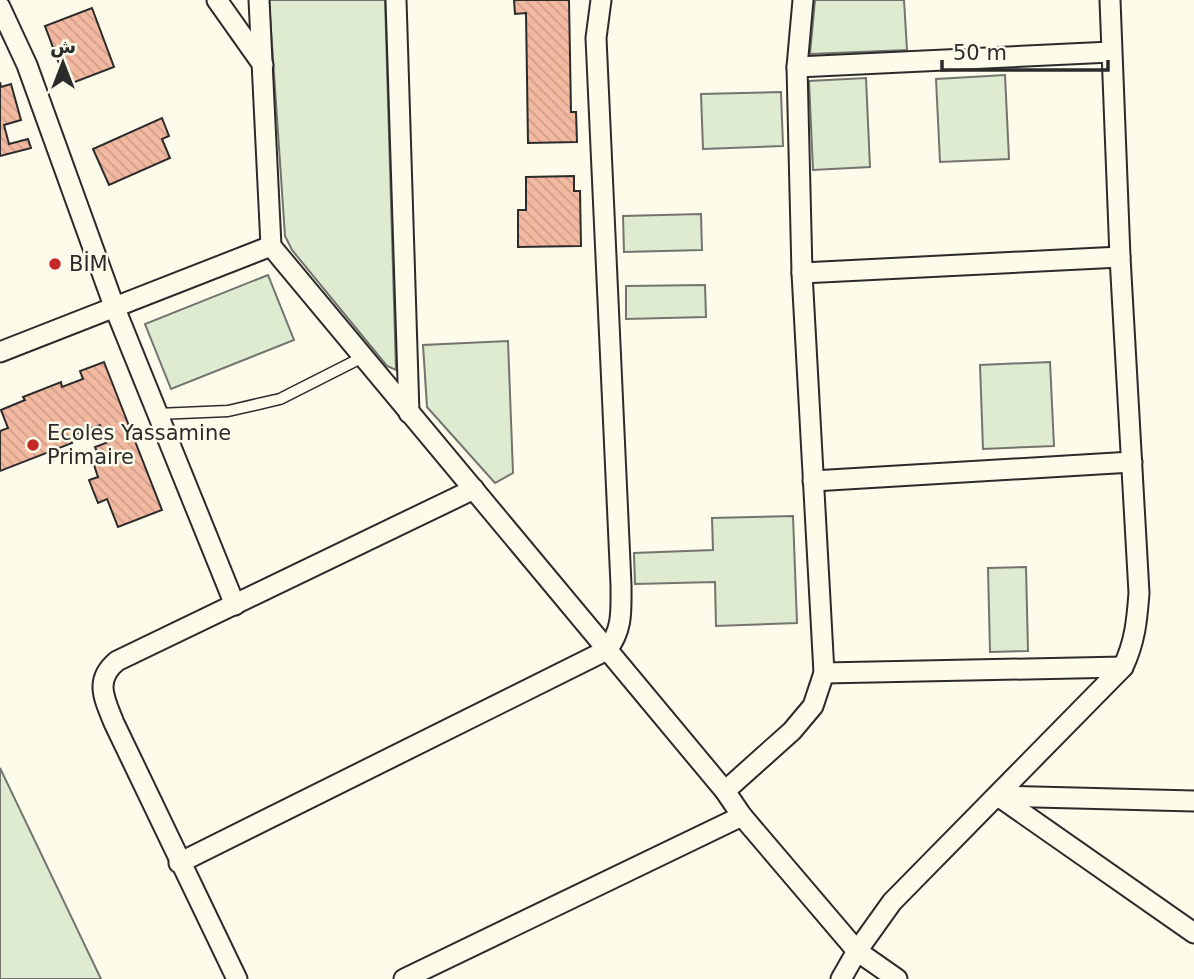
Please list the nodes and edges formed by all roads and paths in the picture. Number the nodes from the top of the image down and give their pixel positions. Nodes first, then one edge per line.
1 (218, 0) edge
2 (259, 0) edge
3 (396, 0) edge
4 (601, 0) edge
5 (803, 0) edge
6 (1110, 0) edge
7 (0, 7) edge
8 (1111, 51) junction
9 (264, 66) junction
10 (797, 66) junction
11 (271, 246) junction
12 (1120, 257) junction
13 (802, 273) junction
14 (114, 306) junction
15 (0, 352) edge
16 (363, 357) junction
17 (409, 413) junction
18 (158, 414) junction
19 (1132, 462) junction
20 (813, 481) junction
21 (474, 489) junction
22 (234, 605) junction
23 (607, 650) junction
24 (1123, 667) junction
25 (824, 673) junction
26 (725, 791) junction
27 (998, 796) junction
28 (1194, 801) edge
29 (742, 816) junction
30 (179, 863) junction
31 (1194, 933) edge
32 (856, 951) junction
33 (236, 979) edge
34 (404, 979) edge
35 (841, 979) edge
36 (897, 979) edge

1 - 9 street
2 - 9 street
3 - 17 street
4 - 23 street
5 - 10 street
6 - 8 street
7 - 14 street
8 - 10 street
8 - 12 street
9 - 11 street
10 - 13 street
11 - 14 street
11 - 16 street
12 - 13 street
12 - 19 street
13 - 20 street
14 - 15 street
14 - 18 street
16 - 17 street
16 - 18 lane
17 - 21 street
18 - 22 street
19 - 20 street
19 - 24 street
20 - 25 street
21 - 22 street
21 - 23 street
22 - 30 street
23 - 26 street
23 - 30 street
24 - 25 street
24 - 27 street
25 - 26 street
26 - 29 street
27 - 28 street
27 - 31 street
27 - 32 street
29 - 32 street
29 - 34 street
30 - 33 street
32 - 35 street
32 - 36 street

